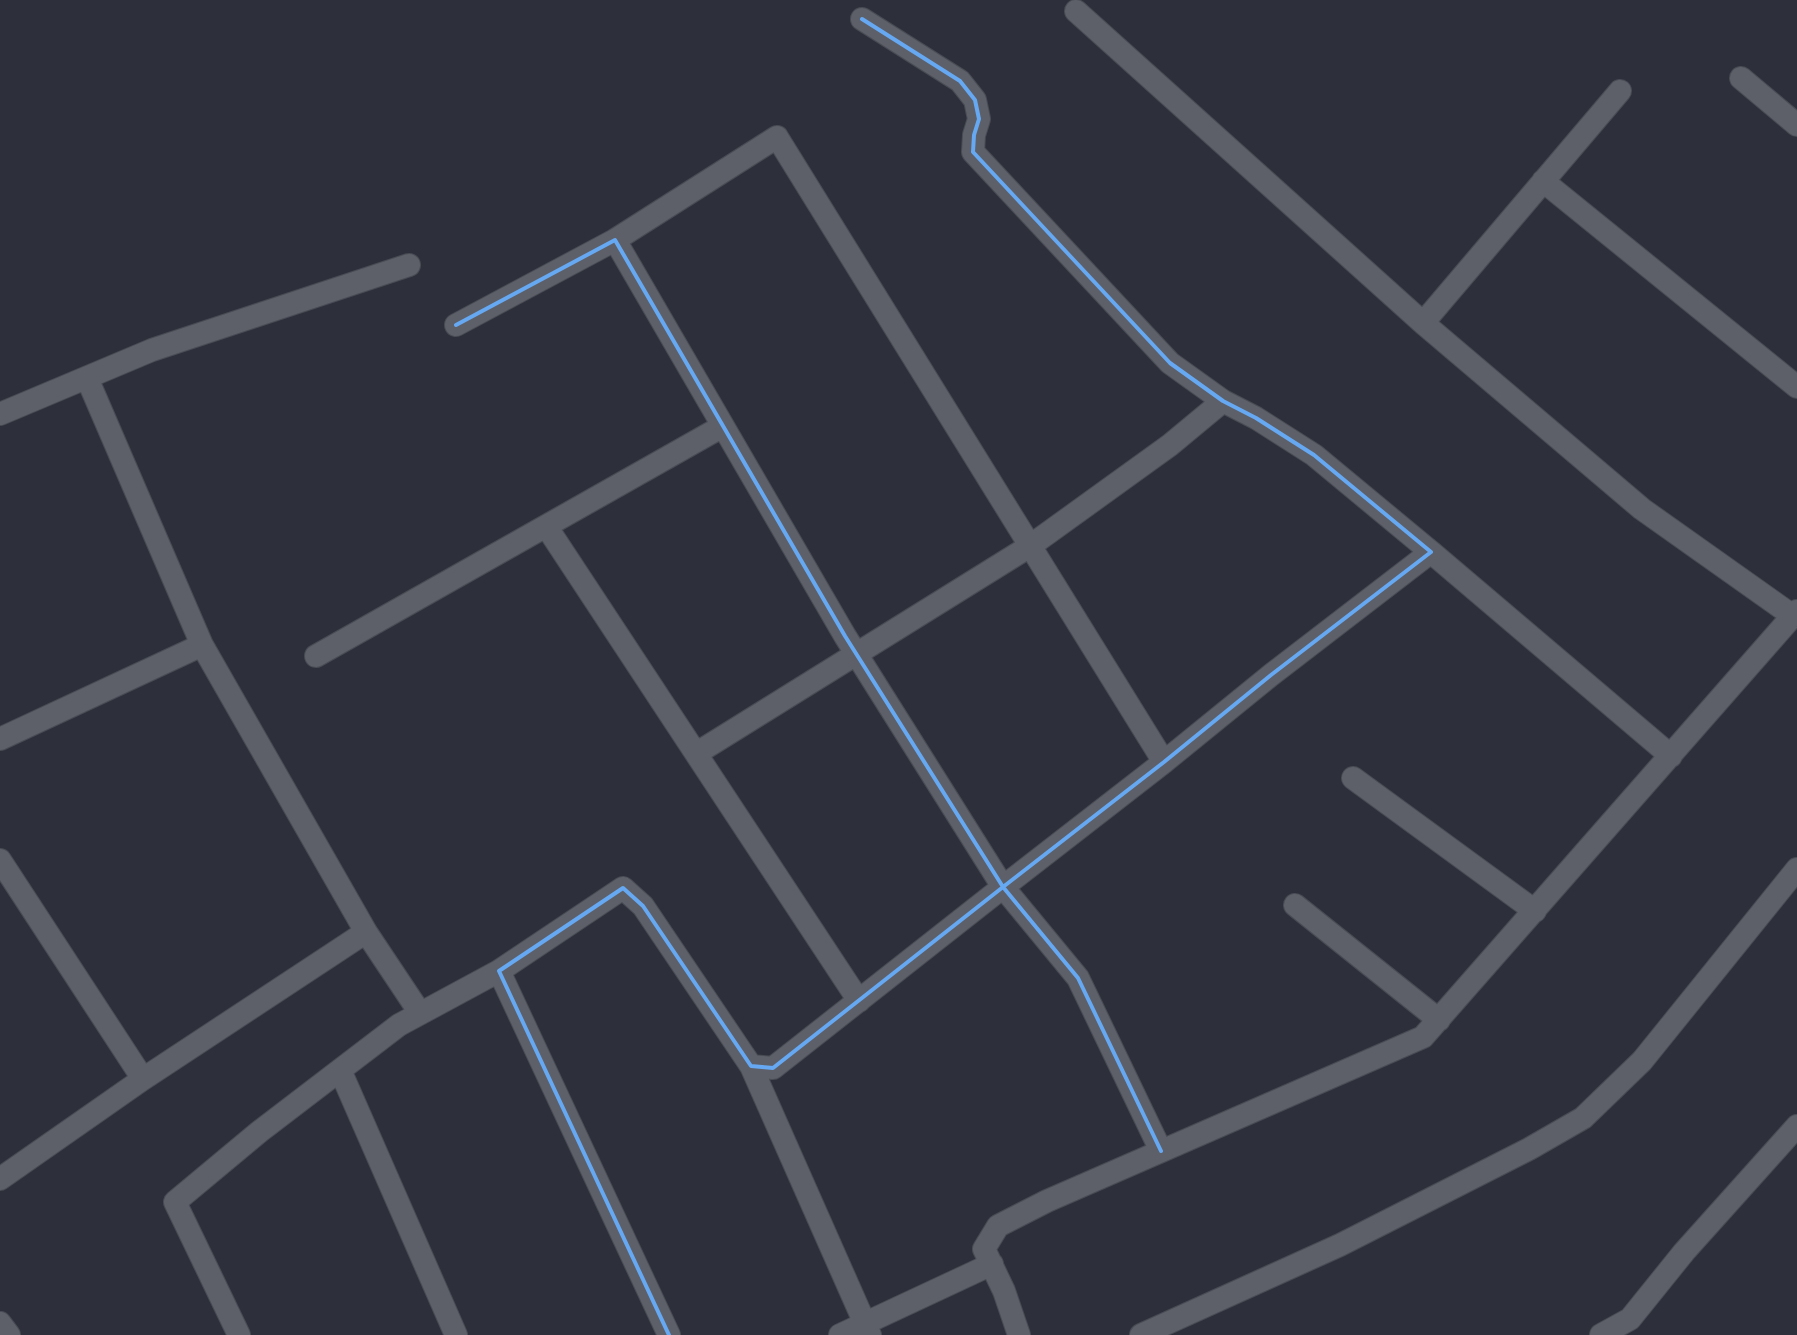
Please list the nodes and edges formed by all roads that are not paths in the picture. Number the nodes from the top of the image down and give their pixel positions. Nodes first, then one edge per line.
1 (1076, 11) dead end
2 (862, 18) dead end
3 (1741, 78) dead end
4 (1620, 91) dead end
5 (1797, 125) edge
6 (1543, 181) junction
7 (615, 240) junction
8 (409, 265) dead end
9 (1423, 323) junction
10 (456, 325) dead end
11 (87, 378) junction
12 (1797, 387) edge
13 (1223, 401) junction
14 (0, 414) edge
15 (723, 426) junction
16 (546, 526) junction
17 (1030, 546) junction
18 (1431, 552) junction
19 (1795, 613) edge
20 (202, 645) junction
21 (856, 654) junction
22 (316, 656) dead end
23 (0, 739) edge
24 (697, 753) junction
25 (1671, 756) junction
26 (1164, 762) junction
27 (1353, 778) dead end
28 (0, 860) edge
29 (1797, 869) edge
30 (1003, 887) junction
31 (1295, 905) dead end
32 (1535, 910) junction
33 (366, 932) junction
34 (500, 971) junction
35 (859, 1001) junction
36 (420, 1013) junction
37 (1439, 1020) junction
38 (751, 1066) junction
39 (340, 1070) junction
40 (143, 1079) junction
41 (1797, 1126) edge
42 (1161, 1151) junction
43 (0, 1179) edge
44 (992, 1264) junction
45 (0, 1324) edge
46 (867, 1329) edge
47 (9, 1335) edge
48 (239, 1335) edge
49 (456, 1335) edge
50 (669, 1335) edge
51 (840, 1335) edge
52 (1019, 1335) edge
53 (1140, 1335) edge
54 (1601, 1335) edge

1 - 9 street
2 - 13 street
3 - 5 street
4 - 6 street
6 - 9 street
6 - 12 street
7 - 10 street
7 - 15 street
7 - 17 street
8 - 11 street
9 - 19 street
11 - 14 street
11 - 20 street
13 - 17 street
13 - 18 street
15 - 16 street
15 - 21 street
16 - 22 street
16 - 24 street
17 - 21 street
17 - 26 street
18 - 25 street
18 - 26 street
19 - 25 street
20 - 23 street
20 - 33 street
21 - 24 street
21 - 30 street
24 - 35 street
25 - 32 street
26 - 30 street
27 - 32 street
28 - 40 street
29 - 53 street
30 - 35 street
30 - 42 street
31 - 37 street
32 - 37 street
33 - 36 street
33 - 40 street
34 - 36 street
34 - 38 street
34 - 50 street
35 - 38 street
36 - 39 street
37 - 42 street
38 - 46 street
39 - 48 street
39 - 49 street
40 - 43 street
41 - 54 street
42 - 44 street
44 - 46 street
44 - 52 street
45 - 47 street
46 - 51 street

